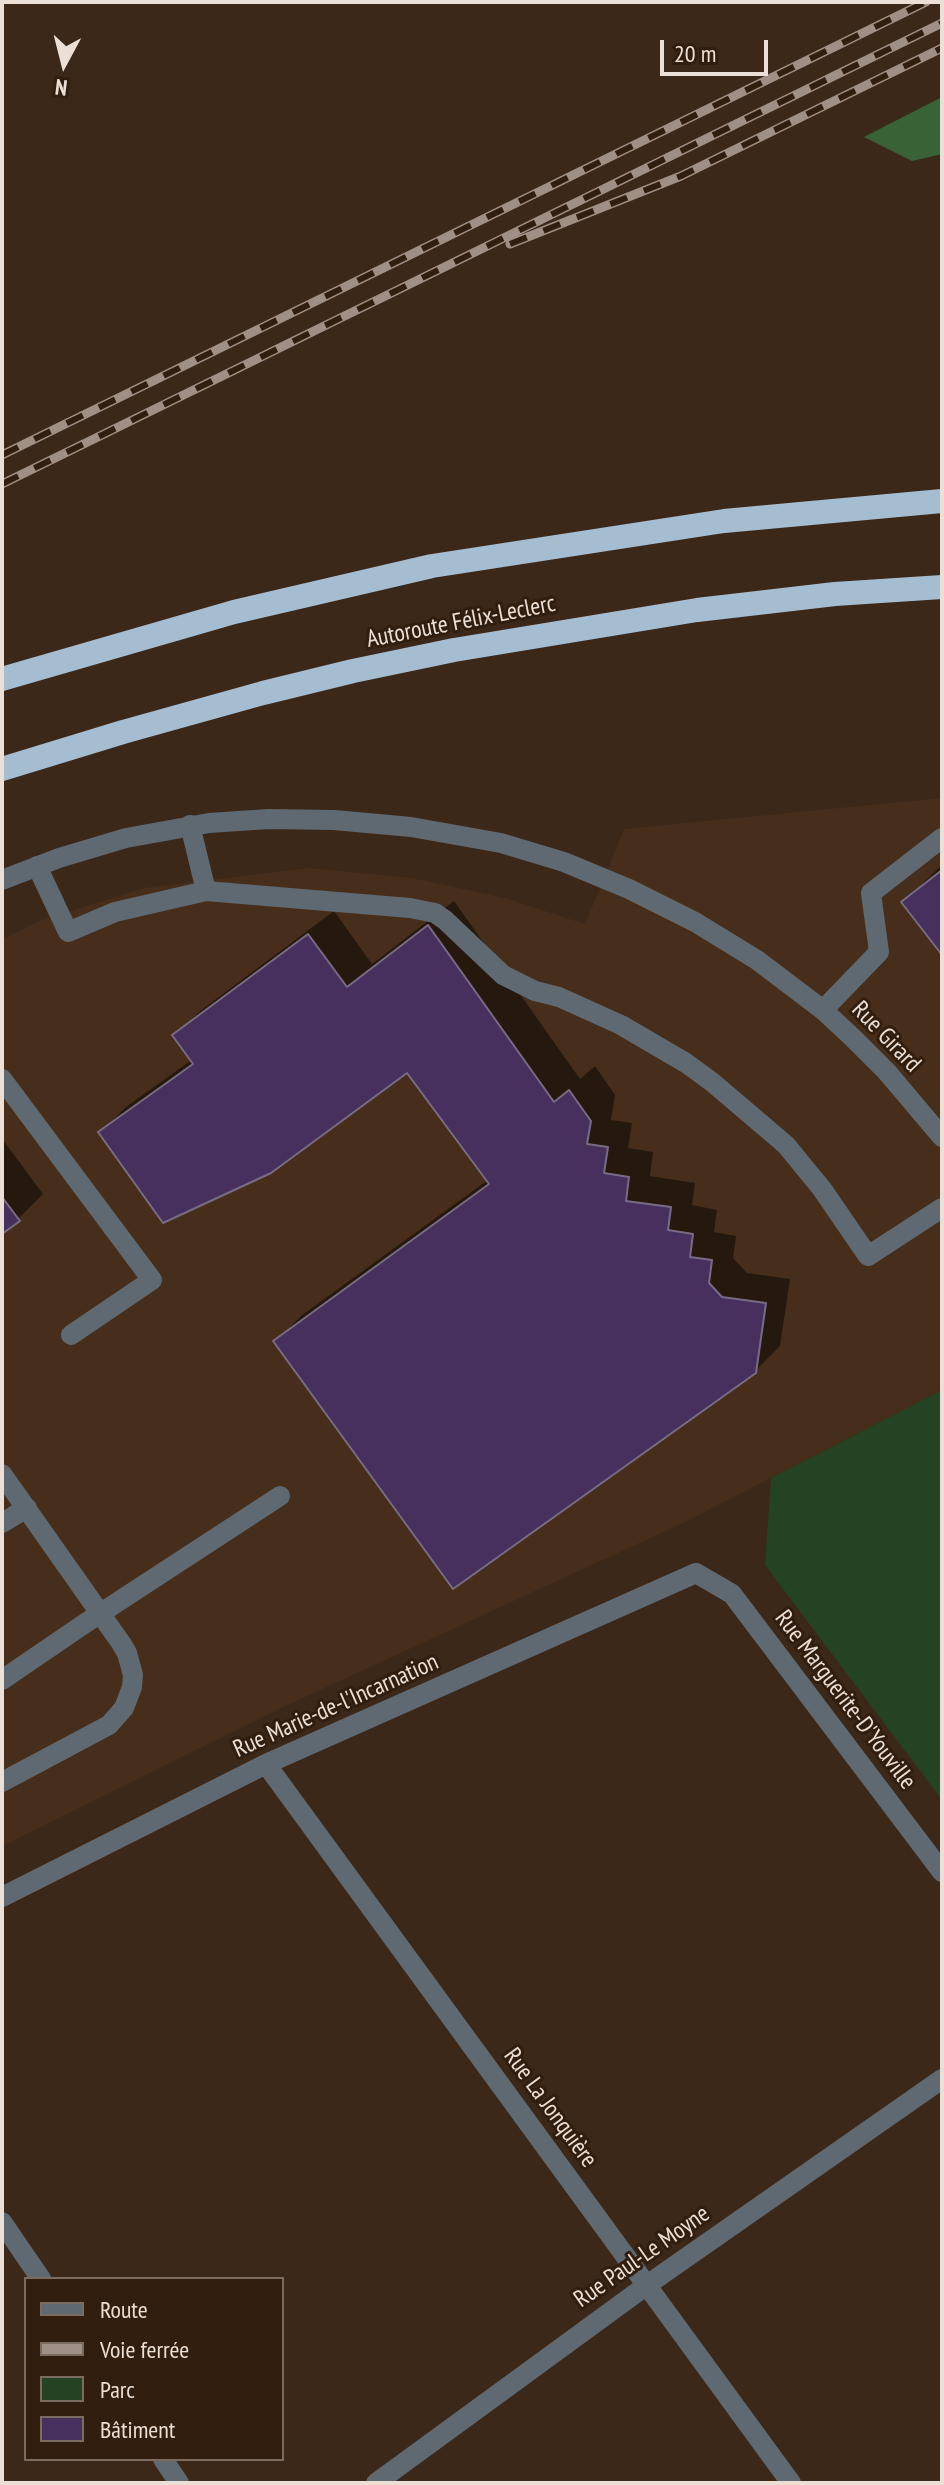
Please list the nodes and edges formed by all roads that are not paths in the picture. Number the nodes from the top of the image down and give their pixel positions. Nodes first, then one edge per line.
1 (942, 501) edge
2 (942, 587) edge
3 (2, 679) edge
4 (2, 769) edge
5 (190, 825) junction
6 (942, 838) edge
7 (37, 866) junction
8 (2, 880) edge
9 (206, 891) junction
10 (823, 1010) junction
11 (2, 1079) edge
12 (942, 1137) edge
13 (942, 1208) edge
14 (71, 1335) dead end
15 (2, 1474) edge
16 (280, 1496) dead end
17 (27, 1508) junction
18 (2, 1523) edge
19 (696, 1573) joint
20 (101, 1614) junction
21 (2, 1680) edge
22 (266, 1764) junction
23 (2, 1782) edge
24 (942, 1872) edge
25 (2, 1897) edge
26 (942, 2079) edge
27 (2, 2222) edge
28 (40, 2277) edge
29 (647, 2285) junction
30 (164, 2461) edge
31 (179, 2483) edge
32 (376, 2483) edge
33 (791, 2483) edge

1 - 3 highway
2 - 4 highway, Autoroute Félix-Leclerc
5 - 7 street, Rue Girard
5 - 9 street
5 - 10 street, Rue Girard
6 - 10 street
7 - 8 street, Rue Girard
7 - 9 street
9 - 13 street
10 - 12 street, Rue Girard
11 - 14 street
15 - 17 street
16 - 20 street
17 - 18 street
17 - 20 street
19 - 22 street, Rue Marie-de-l'Incarnation
19 - 24 street, Rue Marguerite-D'Youville
20 - 21 street
20 - 23 street
22 - 25 street, Rue Marie-de-l'Incarnation
22 - 29 street, Rue La Jonquière
26 - 29 street, Rue Paul-Le Moyne
27 - 28 street
29 - 32 street, Rue Paul-Le Moyne
29 - 33 street, Rue La Jonquière
30 - 31 street

